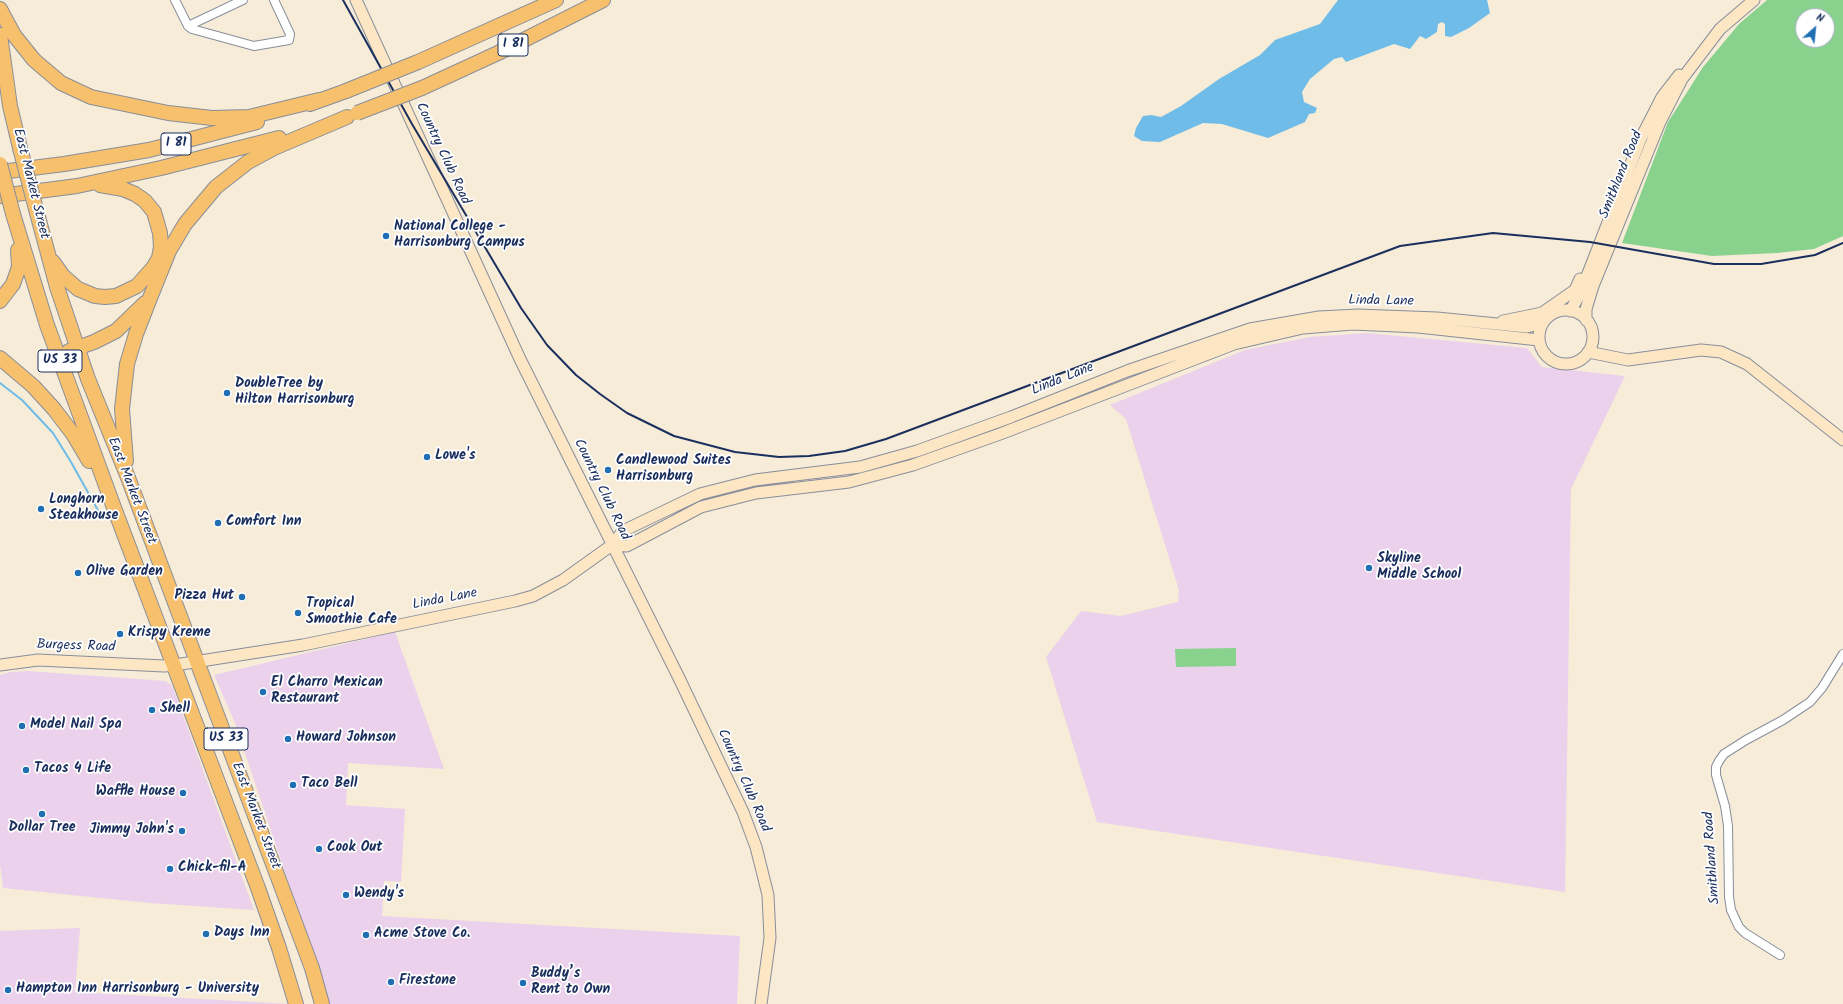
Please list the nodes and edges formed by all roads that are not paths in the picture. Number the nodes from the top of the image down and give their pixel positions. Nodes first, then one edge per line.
1 (175, 0) edge
2 (243, 0) edge
3 (274, 0) edge
4 (356, 0) edge
5 (556, 0) edge
6 (603, 0) edge
7 (1754, 0) edge
8 (0, 8) edge
9 (188, 26) junction
10 (0, 35) edge
11 (1705, 49) junction
12 (319, 100) junction
13 (352, 115) junction
14 (0, 164) edge
15 (0, 172) edge
16 (84, 185) junction
17 (0, 196) edge
18 (1611, 215) junction
19 (18, 231) junction
20 (47, 254) junction
21 (150, 298) junction
22 (0, 301) edge
23 (1570, 311) junction
24 (1586, 320) junction
25 (1543, 323) junction
26 (1491, 324) junction
27 (1539, 340) junction
28 (1590, 348) junction
29 (78, 349) junction
30 (58, 355) junction
31 (0, 358) edge
32 (1843, 440) edge
33 (127, 476) junction
34 (113, 505) junction
35 (612, 545) junction
36 (1843, 654) edge
37 (197, 662) junction
38 (0, 665) edge
39 (175, 665) junction
40 (240, 839) junction
41 (278, 878) junction
42 (258, 888) junction
43 (298, 930) junction
44 (1780, 955) dead end
45 (296, 1004) edge
46 (322, 1004) edge
47 (761, 1004) edge

1 - 9 street
2 - 9 street
3 - 9 street
4 - 35 street, Country Club Road
5 - 12 highway, I 81, bridge
6 - 13 highway, I 81, bridge
7 - 11 street, Smithland Road
8 - 12 highway
10 - 20 highway, East Market Street / US 33, bridge
11 - 18 street, Smithland Road
11 - 24 street, Smithland Road
12 - 15 highway, I 81
13 - 16 highway, I 81
13 - 21 highway
14 - 19 highway, East Market Street / US 33, bridge
16 - 17 highway, I 81
16 - 20 highway
18 - 23 street, Smithland Road
18 - 26 street
19 - 22 highway
19 - 30 highway, East Market Street / US 33
20 - 29 highway, East Market Street / US 33
21 - 29 highway
21 - 33 highway
23 - 24 street
23 - 25 street
24 - 28 street
25 - 26 street, Linda Lane
25 - 27 street
26 - 35 street, Linda Lane
27 - 28 street
27 - 35 street, Linda Lane
28 - 32 street
29 - 30 highway
29 - 33 highway, East Market Street / US 33
30 - 34 highway, East Market Street / US 33
31 - 34 highway
33 - 37 highway, East Market Street / US 33
34 - 39 highway, East Market Street / US 33
35 - 37 street, Linda Lane
35 - 47 street, Country Club Road
36 - 44 street, Smithland Road
37 - 39 street, Linda Lane
37 - 41 highway, East Market Street / US 33
38 - 39 street, Burgess Road
39 - 40 highway, East Market Street / US 33
40 - 41 highway
40 - 42 highway, East Market Street / US 33
41 - 43 highway, East Market Street / US 33
42 - 43 highway
42 - 45 highway, East Market Street / US 33
43 - 46 highway, East Market Street / US 33

